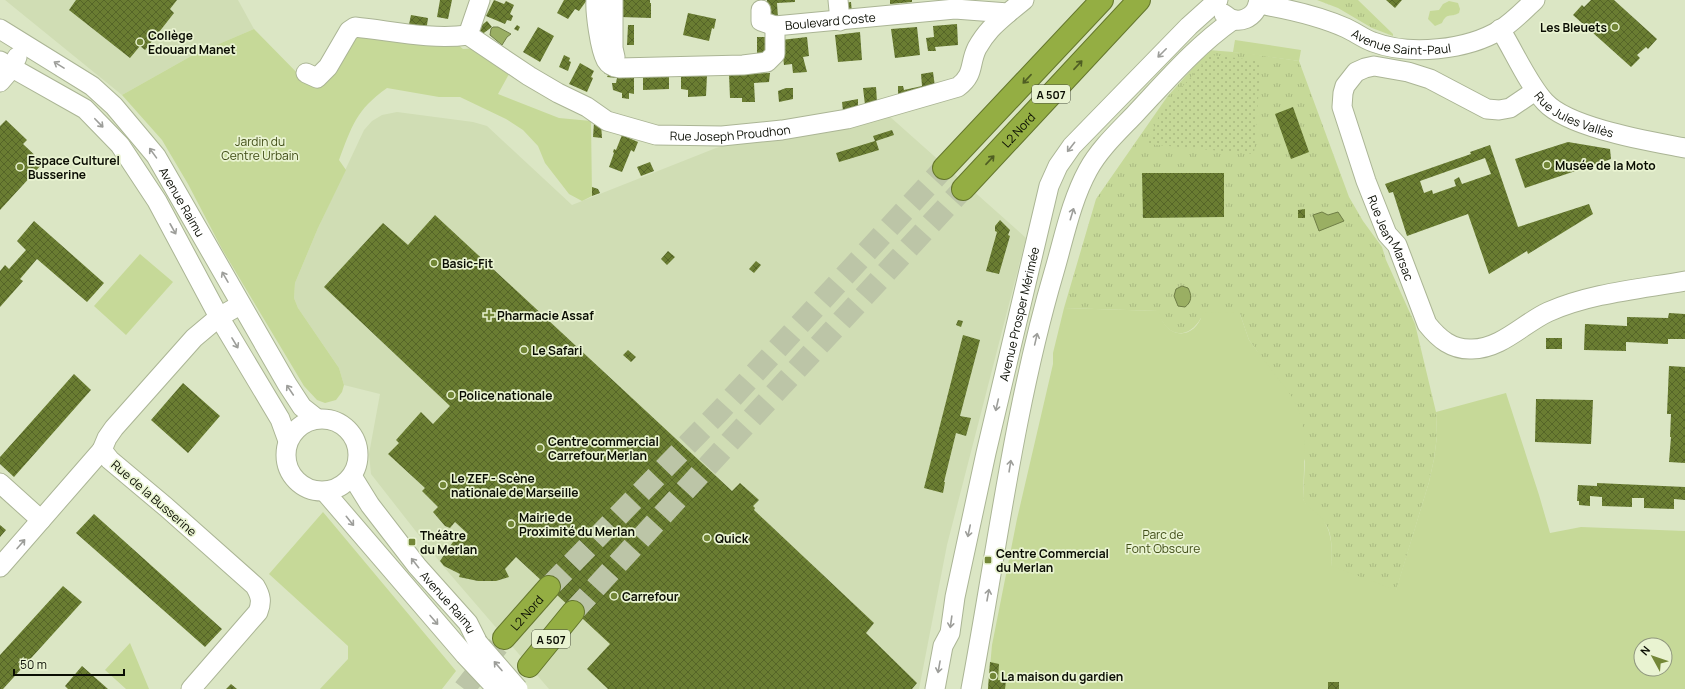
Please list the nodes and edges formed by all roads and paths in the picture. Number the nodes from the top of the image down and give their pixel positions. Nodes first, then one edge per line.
1 (480, 0) edge
2 (596, 0) edge
3 (613, 0) edge
4 (838, 0) edge
5 (1024, 0) edge
6 (1102, 0) edge
7 (1139, 0) edge
8 (1218, 0) edge
9 (1535, 0) edge
10 (1259, 2) edge
11 (761, 10) dead end
12 (1008, 13) junction
13 (1233, 20) junction
14 (840, 21) junction
15 (775, 26) junction
16 (1500, 30) junction
17 (5, 34) edge
18 (468, 35) junction
19 (618, 68) junction
20 (4, 70) edge
21 (306, 73) dead end
22 (1535, 91) junction
23 (1685, 148) edge
24 (944, 168) tunnel mouth
25 (963, 188) tunnel mouth
26 (1685, 281) edge
27 (240, 305) junction
28 (219, 317) junction
29 (316, 418) junction
30 (288, 441) junction
31 (102, 450) junction
32 (352, 476) junction
33 (0, 483) edge
34 (325, 492) junction
35 (42, 520) junction
36 (0, 567) edge
37 (549, 587) tunnel mouth
38 (572, 612) tunnel mouth
39 (504, 638) tunnel mouth
40 (472, 649) junction
41 (529, 666) dead end
42 (191, 689) edge
43 (497, 689) edge
44 (518, 689) edge
45 (935, 689) edge
46 (971, 689) edge

1 - 18 street
2 - 19 street
3 - 19 street
4 - 14 street
5 - 12 street
6 -> 24 highway, A 507
25 -> 7 highway, L2 Nord / A 507
8 - 13 street
8 -> 45 street, Avenue Prosper Mérimée
9 - 16 street, Avenue Saint-Paul
10 - 13 street, Avenue Saint-Paul
10 - 16 street, Avenue Saint-Paul
11 - 15 street
12 - 14 street, Boulevard Coste
12 - 18 street, Rue Joseph Proudhon
46 -> 13 street, Avenue Prosper Mérimée
14 - 15 street, Boulevard Coste
15 - 19 street, Boulevard Coste
16 - 22 street, Rue Jules Vallès
17 - 20 street
27 -> 17 street, Avenue Raimu
18 - 21 street
20 -> 28 street, Avenue Raimu
22 - 23 street, Rue Jules Vallès
22 - 26 street, Rue Jean Marsac
27 - 28 street, Rue de la Busserine
29 -> 27 street, Avenue Raimu
28 -> 30 street, Avenue Raimu
28 - 31 street, Rue de la Busserine
29 - 30 street
29 - 32 street
30 - 34 street
31 - 35 street
31 - 42 street, Rue de la Busserine
32 - 34 street
40 -> 32 street, Avenue Raimu
33 - 35 street
34 -> 40 street, Avenue Raimu
36 -> 35 street
37 - 39 highway, L2 Nord / A 507
38 - 41 highway, A 507
40 - 43 street, Avenue Raimu, bridge
44 -> 40 street, Avenue Raimu, bridge

